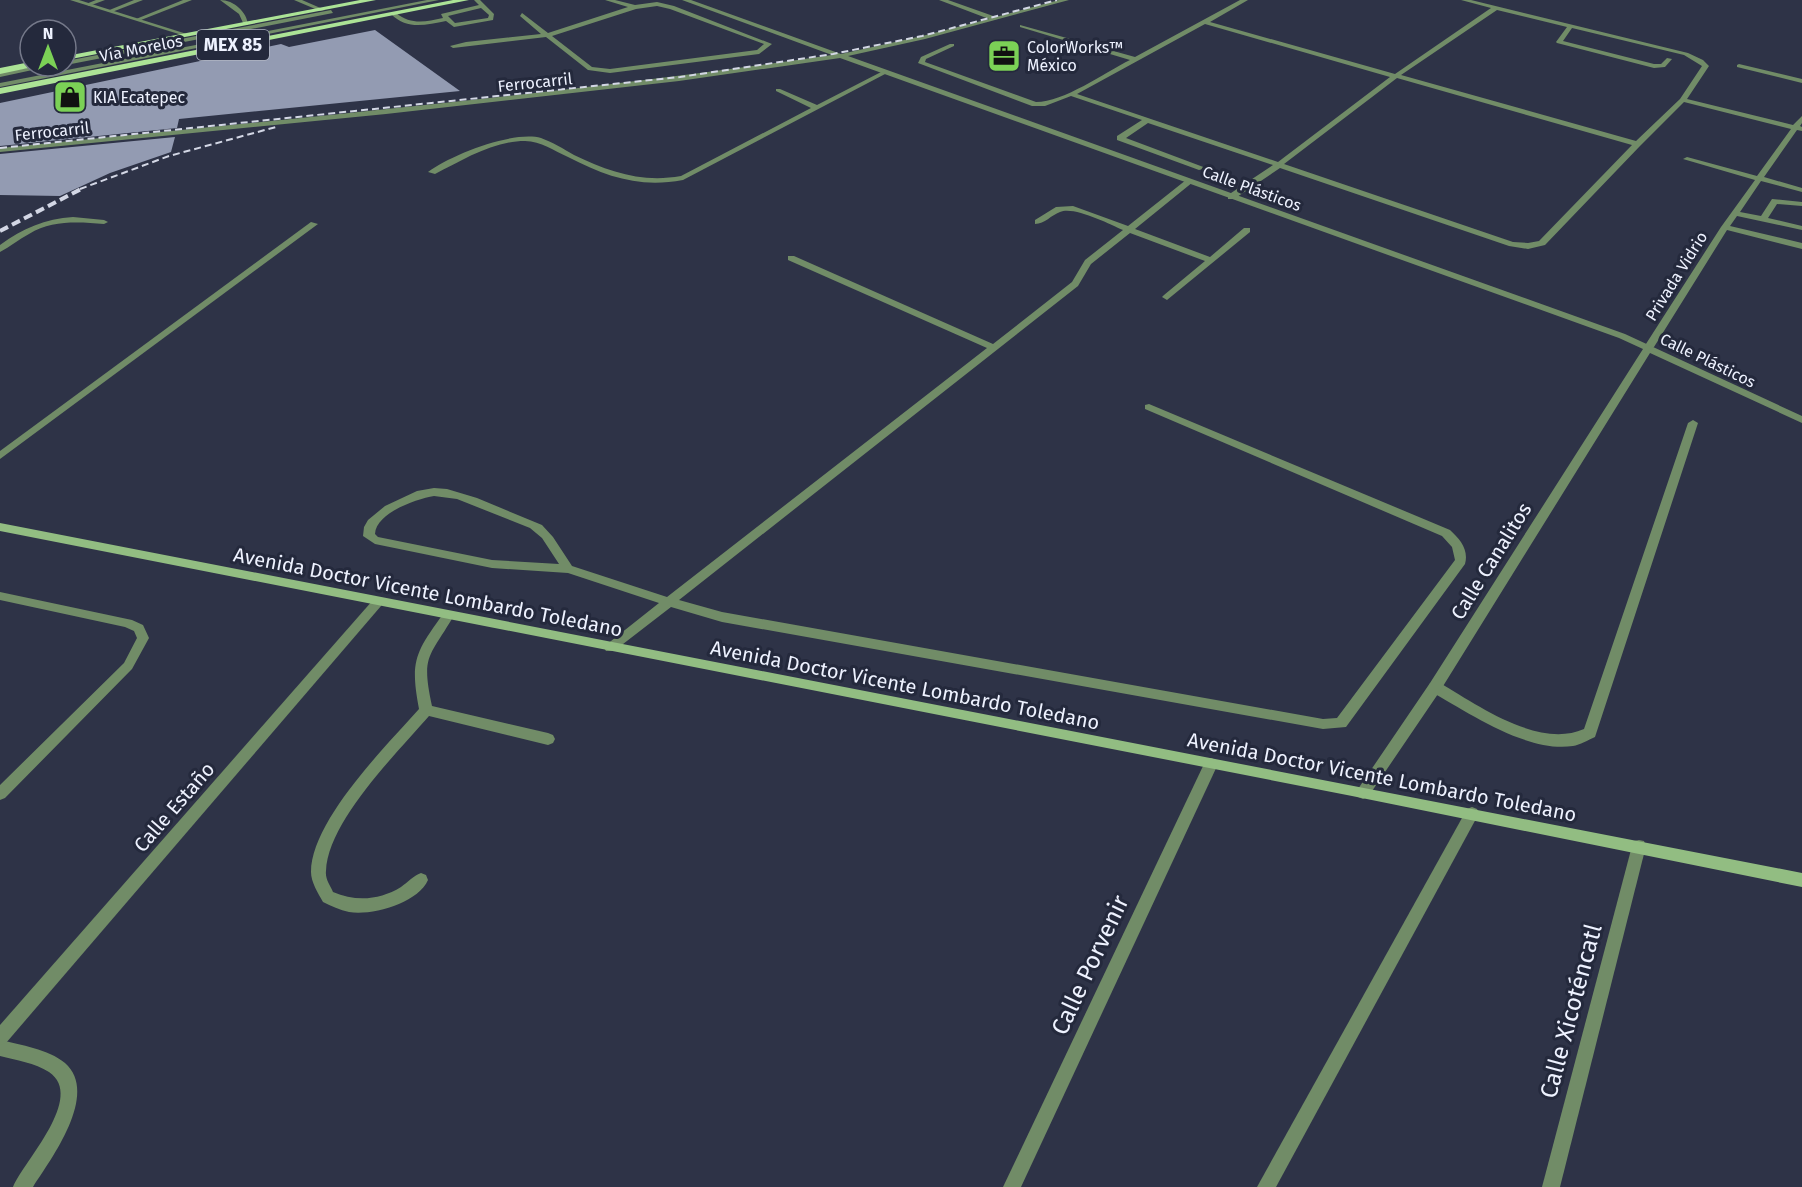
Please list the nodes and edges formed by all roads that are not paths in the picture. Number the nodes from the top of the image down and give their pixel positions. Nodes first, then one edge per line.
1 (73, 0) edge
2 (102, 0) edge
3 (140, 0) edge
4 (189, 0) edge
5 (223, 0) edge
6 (297, 0) edge
7 (372, 0) edge
8 (394, 0) edge
9 (436, 0) edge
10 (465, 0) edge
11 (477, 0) edge
12 (608, 0) edge
13 (685, 0) edge
14 (942, 0) edge
15 (1066, 0) edge
16 (1245, 0) edge
17 (1464, 0) edge
18 (89, 4) junction
19 (482, 6) junction
20 (635, 7) junction
21 (1496, 8) junction
22 (322, 10) junction
23 (110, 11) junction
24 (394, 14) junction
25 (522, 15) dead end
26 (446, 19) junction
27 (139, 20) junction
28 (997, 20) junction
29 (1204, 22) junction
30 (246, 24) junction
31 (1571, 25) junction
32 (1022, 26) dead end
33 (187, 35) junction
34 (546, 35) junction
35 (1601, 42) dead end
36 (952, 45) dead end
37 (453, 46) dead end
38 (1592, 51) junction
39 (1635, 51) dead end
40 (78, 56) edge
41 (839, 56) junction
42 (1135, 59) junction
43 (1628, 59) junction
44 (1669, 59) dead end
45 (78, 61) edge
46 (1739, 66) dead end
47 (18, 68) edge
48 (18, 70) edge
49 (885, 72) junction
50 (0, 73) edge
51 (1397, 75) junction
52 (1802, 81) edge
53 (0, 85) edge
54 (778, 90) dead end
55 (0, 91) edge
56 (1071, 94) junction
57 (1683, 100) junction
58 (815, 107) junction
59 (1802, 118) edge
60 (1148, 120) junction
61 (1799, 129) edge
62 (1638, 144) junction
63 (0, 150) edge
64 (1687, 159) dead end
65 (1279, 165) junction
66 (1202, 168) dead end
67 (432, 172) dead end
68 (1759, 178) junction
69 (1189, 182) junction
70 (1802, 190) edge
71 (1231, 197) junction
72 (1802, 204) edge
73 (1735, 213) junction
74 (1763, 219) junction
75 (104, 222) dead end
76 (1038, 222) dead end
77 (314, 224) dead end
78 (1725, 227) junction
79 (1802, 228) edge
80 (1129, 229) junction
81 (1247, 230) dead end
82 (1802, 246) edge
83 (0, 249) edge
84 (791, 258) dead end
85 (1211, 260) junction
86 (1167, 297) dead end
87 (1649, 347) junction
88 (995, 348) junction
89 (1149, 407) dead end
90 (1802, 420) edge
91 (1693, 423) dead end
92 (0, 456) edge
93 (0, 527) edge
94 (568, 569) junction
95 (0, 596) edge
96 (672, 602) junction
97 (377, 603) junction
98 (447, 617) junction
99 (610, 648) junction
100 (1435, 687) junction
101 (426, 710) junction
102 (548, 739) dead end
103 (1211, 764) junction
104 (3, 786) edge
105 (1364, 793) junction
106 (1472, 813) junction
107 (1639, 846) junction
108 (421, 880) dead end
109 (1802, 880) edge
110 (0, 1037) edge
111 (0, 1048) edge
112 (22, 1187) edge
113 (1012, 1187) edge
114 (1266, 1187) edge
115 (1551, 1187) edge

1 - 18 street
2 - 18 street
3 - 23 street
4 - 27 street
5 - 30 street
6 - 22 street
7 - 22 main road, Vía Morelos / MEX 85
8 - 45 street
9 - 53 street
10 - 24 main road, Vía Morelos / MEX 85
11 - 19 street
12 - 20 street
13 - 41 street, Calle Plásticos
14 - 28 street
15 - 28 street, Ferrocarril
16 - 29 street
17 - 21 street
18 - 23 street
19 - 26 street
19 - 26 street
20 - 34 street
20 - 34 street
21 - 31 street
21 - 51 street
22 - 30 main road, Vía Morelos / MEX 85
23 - 27 street
24 - 26 street
24 - 55 main road, Vía Morelos / MEX 85
25 - 34 street
27 - 33 street
28 - 41 street, Ferrocarril
29 - 42 street
29 - 51 street
30 - 33 main road, Vía Morelos / MEX 85
31 - 38 street
31 - 57 street
32 - 42 street
33 - 40 main road, Vía Morelos / MEX 85
34 - 37 street
35 - 38 street
36 - 56 street
38 - 43 street
39 - 43 street
41 - 49 street, Calle Plásticos
41 - 63 street, Ferrocarril
42 - 56 street
43 - 44 street
46 - 52 street
47 - 50 main road
48 - 50 street
49 - 58 street
49 - 69 street, Calle Plásticos
51 - 62 street
51 - 65 street
54 - 58 street
56 - 60 street
57 - 61 street
57 - 62 street
58 - 67 street
59 - 61 street
60 - 65 street
60 - 66 street
61 - 68 street
62 - 65 street
64 - 68 street
65 - 71 street
68 - 70 street
68 - 73 street
69 - 71 street, Calle Plásticos
69 - 80 street
71 - 87 street, Calle Plásticos
72 - 74 street
73 - 74 street
73 - 78 street
74 - 79 street
75 - 83 street
76 - 80 street
77 - 92 street
78 - 82 street, Privada Vidrio
78 - 87 street, Privada Vidrio
80 - 85 street
80 - 88 street
81 - 85 street
84 - 88 street
85 - 86 street
87 - 90 street, Calle Plásticos
87 - 100 street, Calle Canalitos
88 - 96 street
89 - 96 street
91 - 100 street
93 - 97 street, Avenida Doctor Vicente Lombardo Toledano
94 - 94 street
94 - 96 street
95 - 104 street
96 - 99 street
97 - 98 street, Avenida Doctor Vicente Lombardo Toledano
97 - 110 street, Calle Estaño
98 - 99 street, Avenida Doctor Vicente Lombardo Toledano
98 - 101 street
99 - 103 street, Avenida Doctor Vicente Lombardo Toledano
100 - 105 street, Calle Canalitos
101 - 102 street
101 - 108 street
103 - 105 street, Avenida Doctor Vicente Lombardo Toledano
103 - 113 street, Calle Porvenir
105 - 106 street, Avenida Doctor Vicente Lombardo Toledano
106 - 107 street, Avenida Doctor Vicente Lombardo Toledano
106 - 114 street
107 - 109 street, Avenida Doctor Vicente Lombardo Toledano
107 - 115 street, Calle Xicoténcatl
111 - 112 street

